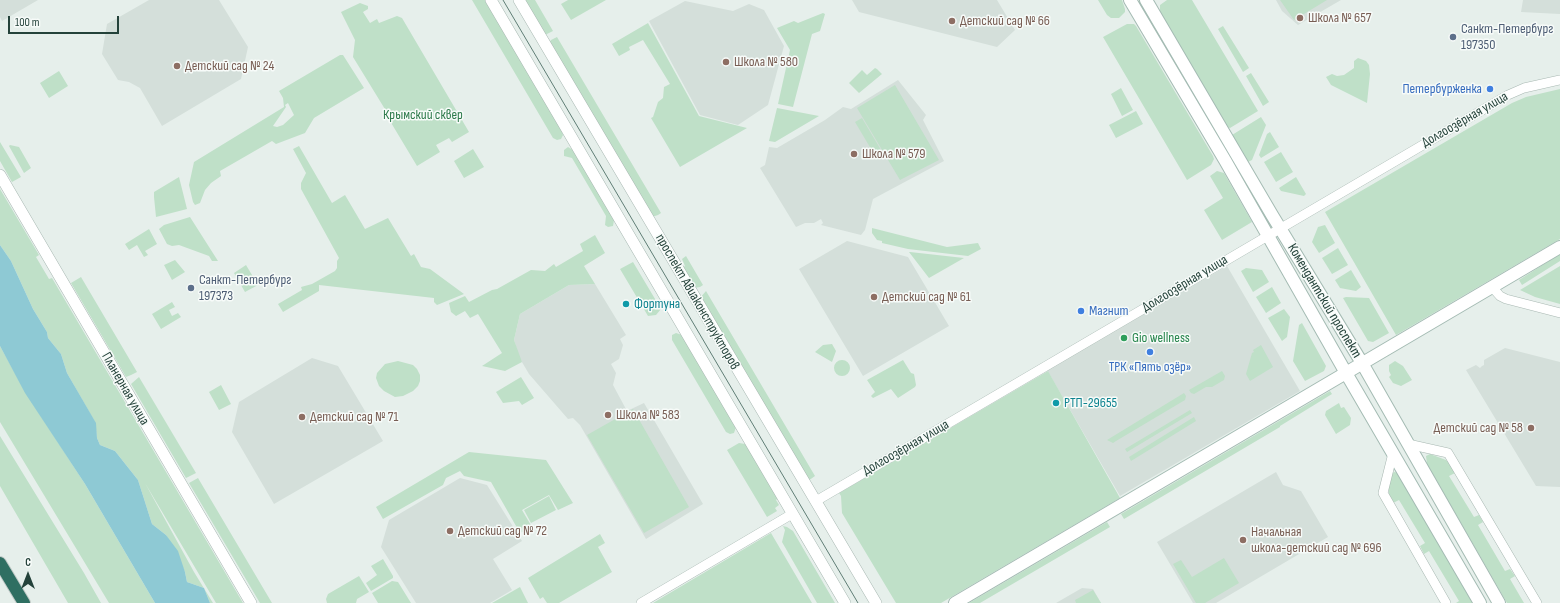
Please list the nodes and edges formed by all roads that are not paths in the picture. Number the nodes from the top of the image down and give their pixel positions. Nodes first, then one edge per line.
1 (491, 0) edge
2 (519, 0) edge
3 (1130, 0) edge
4 (1146, 0) edge
5 (1560, 80) edge
6 (0, 175) edge
7 (1280, 228) junction
8 (1268, 235) junction
9 (1560, 246) edge
10 (1492, 287) junction
11 (1560, 313) edge
12 (1362, 363) junction
13 (1346, 373) junction
14 (1408, 444) junction
15 (1393, 453) junction
16 (816, 501) junction
17 (792, 514) junction
18 (0, 563) edge
19 (24, 603) edge
20 (251, 603) edge
21 (641, 603) edge
22 (845, 603) edge
23 (876, 603) edge
24 (955, 603) edge
25 (1446, 603) edge
26 (1480, 603) edge
27 (1499, 603) edge
28 (1537, 603) edge

1 - 17 street, проспект Авиаконструкторов
2 - 16 street, проспект Авиаконструкторов
3 - 8 main road, Комендантский проспект
4 - 7 main road, Комендантский проспект
5 - 7 street, Долгоозёрная улица
6 - 20 street, Планерная улица
7 - 8 street, Долгоозёрная улица
7 - 12 main road, Комендантский проспект
8 - 13 main road, Комендантский проспект
8 - 16 street, Долгоозёрная улица
9 - 10 main road
10 - 11 street
10 - 12 main road
12 - 13 main road
12 - 14 main road, Комендантский проспект
13 - 15 main road, Комендантский проспект
13 - 24 main road
14 - 27 main road, Комендантский проспект
14 - 28 street
15 - 25 street
15 - 26 main road, Комендантский проспект
16 - 23 street, проспект Авиаконструкторов
17 - 21 street
17 - 22 street, проспект Авиаконструкторов
18 - 19 highway

